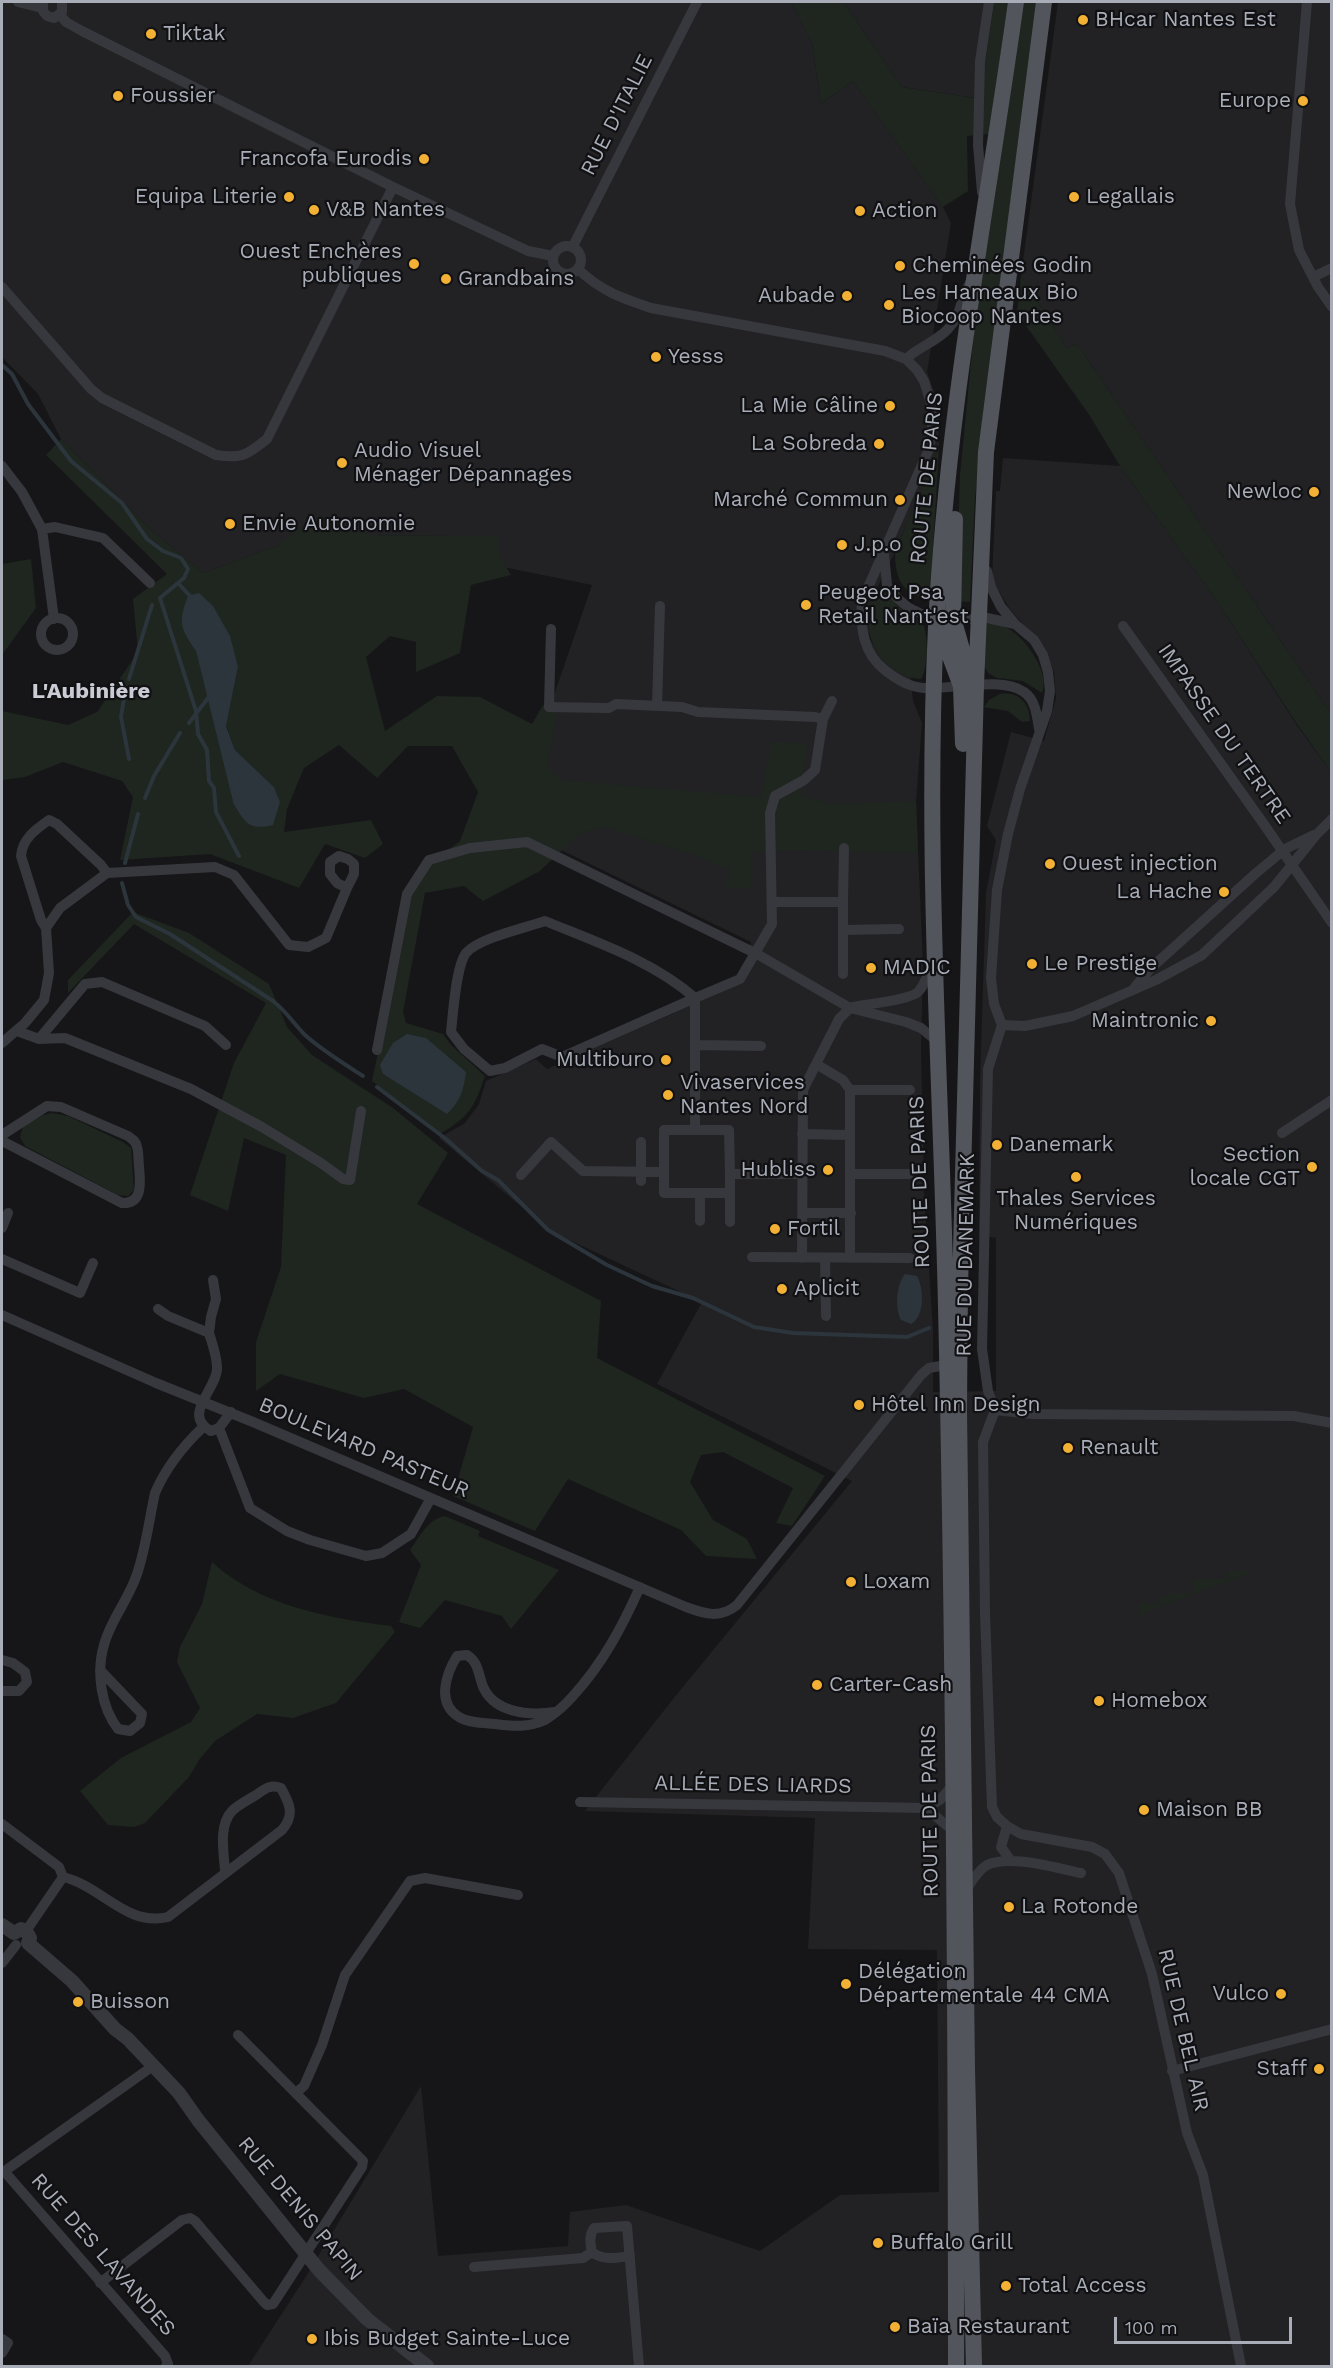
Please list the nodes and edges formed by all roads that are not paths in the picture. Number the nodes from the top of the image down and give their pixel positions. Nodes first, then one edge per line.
1 (18, 2) edge
2 (62, 2) edge
3 (697, 2) edge
4 (988, 2) edge
5 (1016, 2) edge
6 (1044, 2) edge
7 (1307, 2) edge
8 (43, 5) edge
9 (60, 15) junction
10 (393, 187) junction
11 (983, 211) junction
12 (573, 246) junction
13 (553, 256) junction
14 (1332, 268) edge
15 (578, 269) junction
16 (974, 277) junction
17 (1313, 277) junction
18 (2, 287) edge
19 (1332, 307) edge
20 (906, 359) junction
21 (2, 466) edge
22 (42, 530) junction
23 (884, 551) junction
24 (980, 565) junction
25 (150, 583) dead end
26 (660, 606) dead end
27 (54, 619) dead end
28 (978, 619) junction
29 (944, 620) junction
30 (1015, 624) junction
31 (1123, 626) dead end
32 (551, 629) dead end
33 (968, 685) junction
34 (933, 688) junction
35 (832, 701) dead end
36 (657, 706) junction
37 (823, 719) junction
38 (1039, 730) junction
39 (1332, 819) edge
40 (1316, 835) junction
41 (844, 848) dead end
42 (1282, 851) junction
43 (1292, 866) junction
44 (107, 873) junction
45 (347, 888) dead end
46 (773, 902) junction
47 (843, 902) junction
48 (1332, 923) edge
49 (46, 928) junction
50 (899, 929) dead end
51 (843, 930) junction
52 (757, 954) junction
53 (935, 959) junction
54 (843, 974) dead end
55 (1133, 990) junction
56 (695, 998) junction
57 (850, 1008) junction
58 (1002, 1024) junction
59 (17, 1031) junction
60 (39, 1039) junction
61 (938, 1042) junction
62 (2, 1043) edge
63 (226, 1045) dead end
64 (696, 1045) junction
65 (761, 1046) dead end
66 (377, 1050) dead end
67 (816, 1064) junction
68 (850, 1090) junction
69 (909, 1090) dead end
70 (1332, 1100) edge
71 (361, 1111) dead end
72 (695, 1130) junction
73 (1282, 1133) dead end
74 (802, 1134) junction
75 (2, 1135) edge
76 (849, 1135) junction
77 (2, 1141) edge
78 (641, 1142) dead end
79 (664, 1172) junction
80 (730, 1174) junction
81 (802, 1174) junction
82 (850, 1174) junction
83 (909, 1174) dead end
84 (521, 1175) dead end
85 (641, 1176) junction
86 (700, 1193) junction
87 (730, 1193) junction
88 (8, 1213) dead end
89 (803, 1213) junction
90 (851, 1213) junction
91 (700, 1221) dead end
92 (730, 1222) dead end
93 (2, 1228) edge
94 (752, 1257) dead end
95 (850, 1257) junction
96 (802, 1258) junction
97 (825, 1258) junction
98 (910, 1258) dead end
99 (2, 1259) edge
100 (93, 1263) dead end
101 (213, 1280) dead end
102 (158, 1309) dead end
103 (2, 1315) edge
104 (826, 1316) dead end
105 (209, 1333) junction
106 (946, 1365) junction
107 (202, 1401) junction
108 (995, 1410) junction
109 (231, 1412) junction
110 (1332, 1423) edge
111 (204, 1426) junction
112 (219, 1428) junction
113 (431, 1498) junction
114 (640, 1587) junction
115 (2, 1660) edge
116 (100, 1670) junction
117 (2, 1691) edge
118 (555, 1712) junction
119 (952, 1786) junction
120 (580, 1802) dead end
121 (926, 1808) junction
122 (2, 1824) edge
123 (1007, 1826) junction
124 (952, 1830) junction
125 (1011, 1861) junction
126 (225, 1871) junction
127 (1081, 1873) dead end
128 (63, 1877) junction
129 (965, 1891) junction
130 (518, 1895) dead end
131 (2, 1924) edge
132 (21, 1938) junction
133 (2, 1963) edge
134 (1332, 2029) edge
135 (238, 2035) dead end
136 (153, 2066) junction
137 (1172, 2071) junction
138 (297, 2092) junction
139 (3, 2173) edge
140 (592, 2252) junction
141 (305, 2254) junction
142 (630, 2256) junction
143 (474, 2267) dead end
144 (100, 2283) junction
145 (2, 2339) edge
146 (2, 2353) edge
147 (166, 2367) edge
148 (427, 2367) edge
149 (639, 2367) edge
150 (956, 2367) edge
151 (974, 2367) edge
152 (1241, 2367) edge

1 - 8 street
2 - 9 street
3 - 12 street, RUE D'ITALIE
4 - 11 street
5 - 11 main road, ROUTE DE PARIS
6 - 24 main road, ROUTE DE PARIS
7 - 17 street
8 - 9 street
9 - 10 street
10 - 13 street
10 - 18 street
11 - 16 main road, ROUTE DE PARIS
12 - 13 street
12 - 15 street
13 - 15 street
14 - 17 street
15 - 20 street
16 - 20 street
16 - 29 main road, ROUTE DE PARIS
17 - 19 street
20 - 23 street
21 - 22 street
22 - 25 street
22 - 27 street
23 - 29 street
23 - 34 street
24 - 28 main road, ROUTE DE PARIS
24 - 30 street
26 - 36 street
28 - 29 street
28 - 30 street
28 - 33 main road, ROUTE DE PARIS
29 - 33 main road
29 - 34 main road, ROUTE DE PARIS
30 - 38 street
31 - 42 street, IMPASSE DU TERTRE
32 - 36 street
33 - 34 street
33 - 38 street
33 - 129 main road, ROUTE DE PARIS
34 - 53 main road, ROUTE DE PARIS
35 - 37 street
36 - 37 street
37 - 46 street
38 - 58 street
39 - 40 street
40 - 42 street
40 - 43 street
41 - 47 street
42 - 43 street, IMPASSE DU TERTRE
42 - 55 street
43 - 48 street, IMPASSE DU TERTRE
43 - 55 street
44 - 45 street
44 - 49 street
44 - 49 street
46 - 47 street
46 - 52 street
47 - 51 street
49 - 59 street
50 - 51 street
51 - 54 street
52 - 56 street
52 - 57 street
52 - 66 street
53 - 57 street
53 - 61 main road, ROUTE DE PARIS
55 - 58 street
56 - 56 street
56 - 64 street
57 - 61 street
57 - 67 street
58 - 108 street, RUE DU DANEMARK
59 - 60 street
59 - 62 street
60 - 63 street
60 - 71 street
61 - 106 main road, ROUTE DE PARIS
64 - 65 street
64 - 72 street
67 - 68 street
67 - 74 street
68 - 69 street
68 - 76 street
70 - 73 street
72 - 79 street
72 - 80 street
74 - 76 street
74 - 81 street
75 - 77 street
76 - 82 street
78 - 85 street
79 - 85 street
79 - 86 street
80 - 81 street
80 - 87 street
81 - 89 street
82 - 83 street
82 - 90 street
84 - 85 street
86 - 87 street
86 - 91 street
87 - 92 street
88 - 93 street
89 - 90 street
89 - 96 street
90 - 95 street
94 - 96 street
95 - 97 street
95 - 98 street
96 - 97 street
97 - 104 street
99 - 100 street
101 - 105 street
102 - 105 street
103 - 107 street, BOULEVARD PASTEUR
105 - 107 street
106 - 114 street, BOULEVARD PASTEUR
106 - 119 main road, ROUTE DE PARIS
107 - 109 street, BOULEVARD PASTEUR
107 - 111 street
108 - 110 street
108 - 123 street
109 - 112 street
109 - 113 street, BOULEVARD PASTEUR
111 - 112 street
111 - 116 street
112 - 113 street
113 - 114 street, BOULEVARD PASTEUR
114 - 118 street
115 - 117 street
116 - 116 street
118 - 118 street
119 - 121 street
119 - 124 main road, ROUTE DE PARIS
120 - 121 street, ALLÉE DES LIARDS
121 - 124 street
122 - 128 street
123 - 125 street
123 - 137 street, RUE DE BEL AIR
124 - 150 main road, ROUTE DE PARIS
125 - 127 street
125 - 129 street
126 - 126 street
126 - 128 street
128 - 132 street
129 - 151 main road, ROUTE DE PARIS
130 - 138 street
131 - 132 street, RUE DENIS PAPIN
132 - 133 street
132 - 136 street, RUE DENIS PAPIN
134 - 137 street
135 - 138 street
136 - 139 street
136 - 141 street, RUE DENIS PAPIN
137 - 152 street, RUE DE BEL AIR
138 - 141 street
139 - 144 street, RUE DES LAVANDES
140 - 142 street
140 - 142 street
140 - 143 street
141 - 144 street
141 - 148 street, RUE DENIS PAPIN
142 - 149 street
144 - 147 street, RUE DES LAVANDES
145 - 146 street

